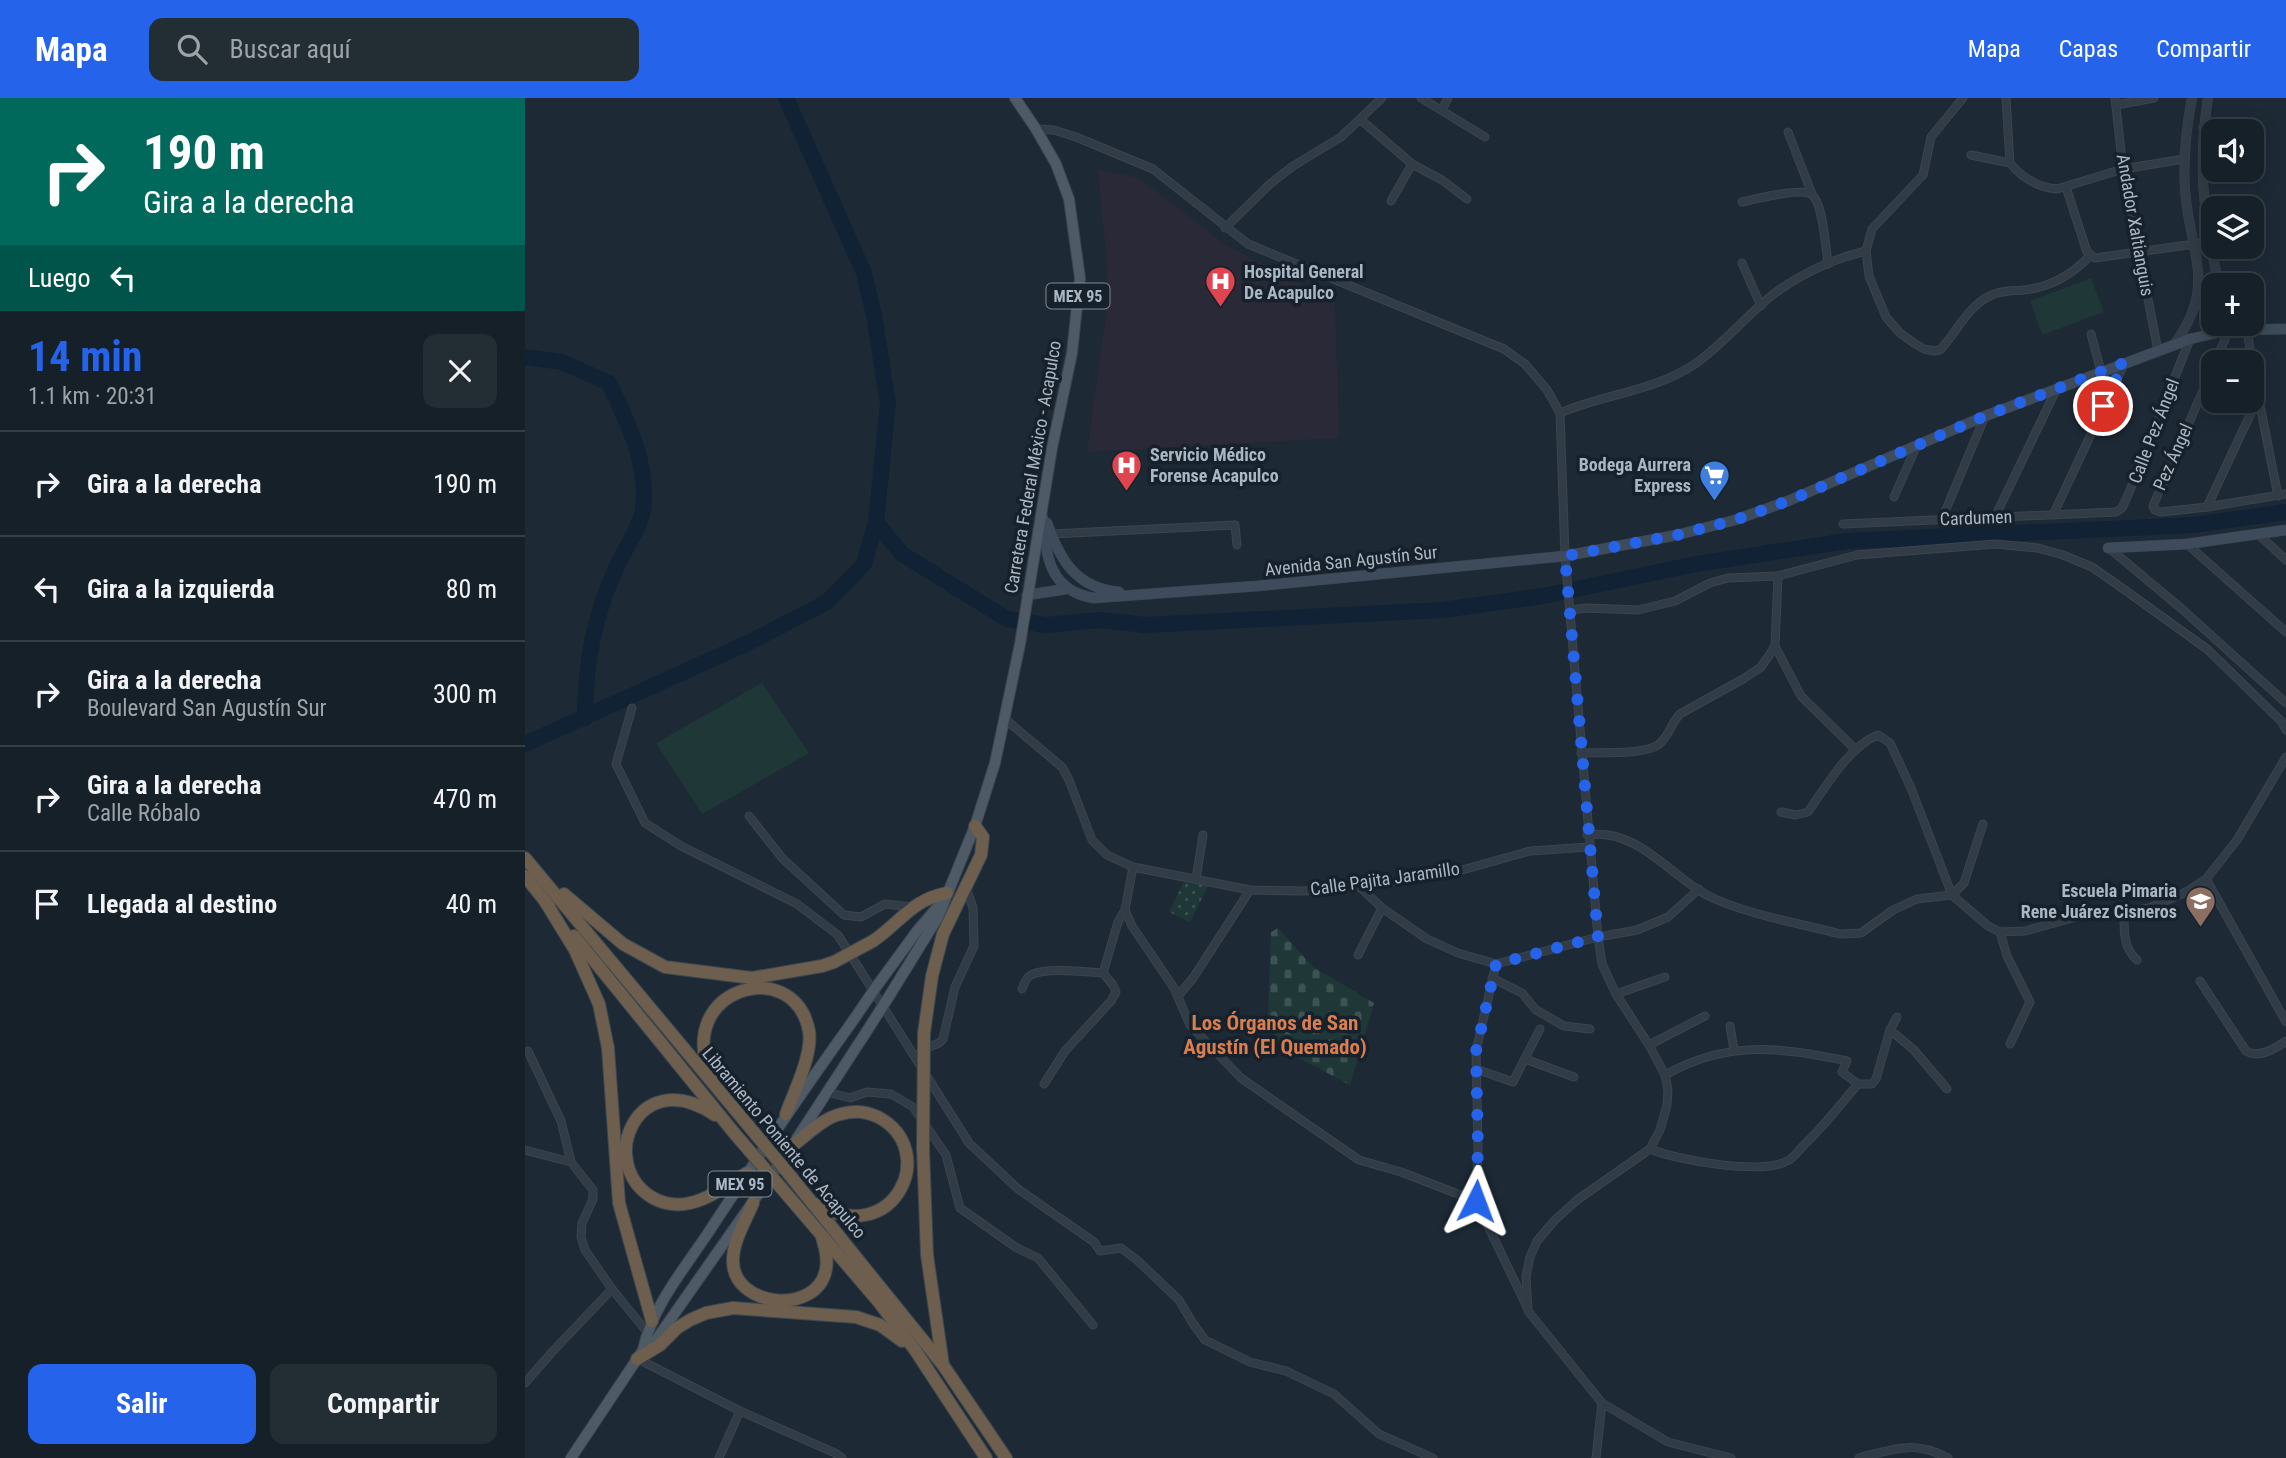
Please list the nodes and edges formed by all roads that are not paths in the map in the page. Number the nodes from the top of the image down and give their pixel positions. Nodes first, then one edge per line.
1 (1014, 98) edge
2 (1382, 98) edge
3 (1422, 98) edge
4 (1448, 98) edge
5 (1963, 98) edge
6 (2006, 98) edge
7 (2154, 98) edge
8 (2192, 98) edge
9 (2208, 98) edge
10 (2116, 101) edge
11 (1441, 110) junction
12 (2204, 119) edge
13 (1361, 120) junction
14 (1037, 129) junction
15 (1787, 132) dead end
16 (1485, 137) dead end
17 (1971, 155) dead end
18 (2184, 159) junction
19 (2010, 163) junction
20 (1412, 164) junction
21 (2123, 169) junction
22 (2066, 187) junction
23 (1813, 195) junction
24 (1467, 199) dead end
25 (1391, 201) dead end
26 (1742, 202) dead end
27 (1225, 228) junction
28 (2201, 242) edge
29 (2192, 243) junction
30 (1866, 251) junction
31 (2139, 252) junction
32 (2091, 257) junction
33 (1742, 263) dead end
34 (1828, 264) junction
35 (1761, 306) junction
36 (2264, 328) edge
37 (2286, 329) edge
38 (2091, 334) dead end
39 (2201, 336) edge
40 (2190, 339) junction
41 (2173, 345) junction
42 (2158, 351) junction
43 (2124, 363) junction
44 (2101, 371) junction
45 (2057, 388) junction
46 (2201, 394) edge
47 (1560, 413) junction
48 (2251, 413) edge
49 (2260, 413) edge
50 (1985, 416) junction
51 (1917, 445) junction
52 (2282, 495) edge
53 (1894, 497) dead end
54 (1042, 507) junction
55 (2207, 507) junction
56 (2109, 513) joint
57 (2053, 515) junction
58 (1995, 517) junction
59 (1942, 519) junction
60 (1843, 524) dead end
61 (2286, 530) edge
62 (1051, 534) junction
63 (2258, 534) junction
64 (2187, 544) junction
65 (1237, 545) dead end
66 (2108, 548) joint
67 (1565, 556) junction
68 (2286, 560) edge
69 (1778, 576) junction
70 (1066, 589) junction
71 (1140, 594) junction
72 (1026, 601) junction
73 (1570, 607) junction
74 (2286, 632) edge
75 (1775, 646) junction
76 (2286, 703) edge
77 (632, 708) dead end
78 (1005, 719) junction
79 (2286, 730) edge
80 (1856, 750) junction
81 (1581, 753) junction
82 (2286, 757) edge
83 (1781, 813) dead end
84 (749, 816) dead end
85 (1983, 824) dead end
86 (975, 826) junction
87 (1203, 835) dead end
88 (1587, 835) junction
89 (1589, 848) junction
90 (525, 858) edge
91 (1133, 867) junction
92 (530, 873) edge
93 (1196, 879) junction
94 (2206, 879) junction
95 (966, 887) junction
96 (1360, 887) junction
97 (1699, 889) junction
98 (1250, 890) junction
99 (1952, 895) junction
100 (945, 897) junction
101 (545, 901) junction
102 (911, 907) junction
103 (1382, 908) junction
104 (1125, 910) junction
105 (2124, 913) junction
106 (2000, 932) junction
107 (1598, 937) junction
108 (1358, 955) dead end
109 (2137, 960) dead end
110 (1496, 964) junction
111 (1103, 973) junction
112 (1665, 976) dead end
113 (1493, 978) junction
114 (2200, 981) dead end
115 (1022, 989) dead end
116 (1616, 994) junction
117 (1178, 996) junction
118 (1705, 1016) dead end
119 (1897, 1017) dead end
120 (2286, 1022) edge
121 (1730, 1026) dead end
122 (1540, 1029) dead end
123 (1590, 1029) dead end
124 (1890, 1030) junction
125 (2286, 1041) edge
126 (2010, 1044) dead end
127 (1649, 1045) junction
128 (1734, 1050) junction
129 (528, 1051) dead end
130 (913, 1052) junction
131 (1525, 1059) junction
132 (1476, 1069) junction
133 (1665, 1075) junction
134 (1574, 1077) dead end
135 (1044, 1084) dead end
136 (1858, 1084) junction
137 (1947, 1088) dead end
138 (718, 1091) junction
139 (827, 1093) junction
140 (786, 1114) junction
141 (725, 1122) junction
142 (792, 1146) junction
143 (1650, 1149) junction
144 (525, 1150) edge
145 (571, 1162) junction
146 (747, 1173) junction
147 (809, 1199) junction
148 (1476, 1201) junction
149 (753, 1203) junction
150 (821, 1233) junction
151 (612, 1289) junction
152 (1528, 1311) junction
153 (1093, 1325) dead end
154 (649, 1327) junction
155 (915, 1350) junction
156 (640, 1354) junction
157 (943, 1365) junction
158 (525, 1383) edge
159 (1602, 1403) junction
160 (740, 1411) junction
161 (571, 1458) edge
162 (719, 1458) edge
163 (842, 1458) edge
164 (986, 1458) edge
165 (1006, 1458) edge
166 (1433, 1458) edge
167 (1596, 1458) edge
168 (1731, 1458) edge
169 (1859, 1458) edge
170 (1948, 1458) edge

1 - 14 main road, Carretera Federal México - Acapulco / MEX 95
2 - 13 street
3 - 11 street
4 - 11 street
5 - 30 street
6 - 19 street
7 - 10 street
8 - 18 street
9 - 12 street
10 - 21 street, Andador Xaltianguis
11 - 16 street
13 - 20 street
13 - 27 street
14 - 27 street
14 - 54 main road, Carretera Federal México - Acapulco / MEX 95
15 - 23 street
17 - 19 street
18 - 21 street
18 - 29 street
19 - 22 street
20 - 24 street
20 - 25 street
21 - 22 street
21 - 31 street, Andador Xaltianguis
22 - 32 street
23 - 26 street
23 - 34 street
27 - 47 street
28 - 29 street
29 - 31 street
29 - 41 street
30 - 32 street
30 - 34 street
31 - 32 street
31 - 42 street, Andador Xaltianguis
33 - 35 street
34 - 35 street
35 - 47 street
36 - 37 main road, Avenida San Agustín Sur
38 - 44 street
39 - 40 main road, Avenida San Agustín Sur
40 - 41 main road, Avenida San Agustín Sur
40 - 56 street, Calle Pez Ángel
41 - 42 main road, Avenida San Agustín Sur
42 - 43 main road, Avenida San Agustín Sur
43 - 44 main road, Avenida San Agustín Sur
43 - 57 street
44 - 45 main road, Avenida San Agustín Sur
45 - 50 main road, Avenida San Agustín Sur
45 - 58 street
46 - 55 street, Pez Ángel
47 - 67 street
48 - 55 street
49 - 52 street
50 - 51 main road, Avenida San Agustín Sur
50 - 59 street
51 - 53 street
51 - 67 main road, Avenida San Agustín Sur
52 - 55 street
54 - 62 main road, Avenida San Agustín Sur
54 - 70 main road
54 - 72 main road, Carretera Federal México - Acapulco / MEX 95
56 - 57 street, Cardumen
57 - 58 street, Cardumen
58 - 59 street, Cardumen
59 - 60 street, Cardumen
61 - 63 main road
62 - 65 street
62 - 71 main road, Avenida San Agustín Sur
63 - 64 main road
63 - 68 street
64 - 66 main road
64 - 74 street
66 - 76 street
67 - 71 main road, Avenida San Agustín Sur
67 - 73 street
69 - 73 street
69 - 75 street
69 - 79 street
70 - 71 main road, Avenida San Agustín Sur
70 - 72 main road
72 - 78 main road, MEX 95
73 - 81 street
75 - 80 street
75 - 81 street
77 - 130 street
78 - 86 main road, MEX 95
78 - 91 street, Calle Pajita Jaramillo
80 - 83 street
80 - 99 street
81 - 88 street
82 - 94 street
84 - 102 street
85 - 99 street
86 - 95 highway
86 - 100 main road, MEX 95
87 - 93 street
88 - 89 street
88 - 97 street
89 - 96 street, Calle Pajita Jaramillo
89 - 107 street
90 - 92 highway, Libramiento Poniente de Acapulco
91 - 93 street, Calle Pajita Jaramillo
91 - 104 street
92 - 101 highway, Libramiento Poniente de Acapulco
92 - 102 highway, bridge
92 - 138 highway, Libramiento Poniente de Acapulco
93 - 98 street, Calle Pajita Jaramillo
94 - 105 street
94 - 120 street
95 - 130 street
95 - 157 highway, bridge
96 - 98 street, Calle Pajita Jaramillo
96 - 103 street
97 - 99 street
97 - 107 street
98 - 117 street
99 - 106 street
100 - 102 highway
100 - 139 main road, MEX 95, bridge
100 - 140 main road, MEX 95, bridge
101 - 141 highway, Libramiento Poniente de Acapulco
101 - 154 highway
103 - 108 street
103 - 110 street
104 - 111 street
104 - 117 street
105 - 106 street
105 - 109 street
106 - 126 street
107 - 110 street
107 - 116 street
110 - 113 street
111 - 115 street
111 - 135 street
112 - 116 street
113 - 123 street
113 - 132 street
114 - 125 street
116 - 127 street
117 - 148 street
118 - 127 street
119 - 124 street
121 - 128 street
122 - 131 street
124 - 136 street
124 - 137 street
127 - 133 street
128 - 133 street
128 - 136 street
129 - 145 street
130 - 166 street
131 - 132 street
131 - 134 street
132 - 148 street
133 - 143 street
136 - 143 street
138 - 140 highway
138 - 147 highway, Libramiento Poniente de Acapulco, bridge
139 - 142 main road, MEX 95
139 - 153 street
140 - 146 main road, MEX 95
141 - 146 highway
141 - 150 highway, Libramiento Poniente de Acapulco, bridge
142 - 147 highway
142 - 149 main road, MEX 95
143 - 152 street
144 - 145 street
145 - 151 street
146 - 154 main road, MEX 95
147 - 157 highway, Libramiento Poniente de Acapulco
148 - 152 street
149 - 150 highway
149 - 156 main road, MEX 95
150 - 155 highway, Libramiento Poniente de Acapulco
151 - 154 street
151 - 158 street
152 - 159 street
154 - 156 main road, MEX 95
155 - 156 highway
155 - 164 highway, Libramiento Poniente de Acapulco
156 - 160 street
156 - 161 main road, MEX 95
157 - 165 highway, Libramiento Poniente de Acapulco
159 - 167 street
159 - 168 street
160 - 162 street
160 - 163 street
169 - 170 street

